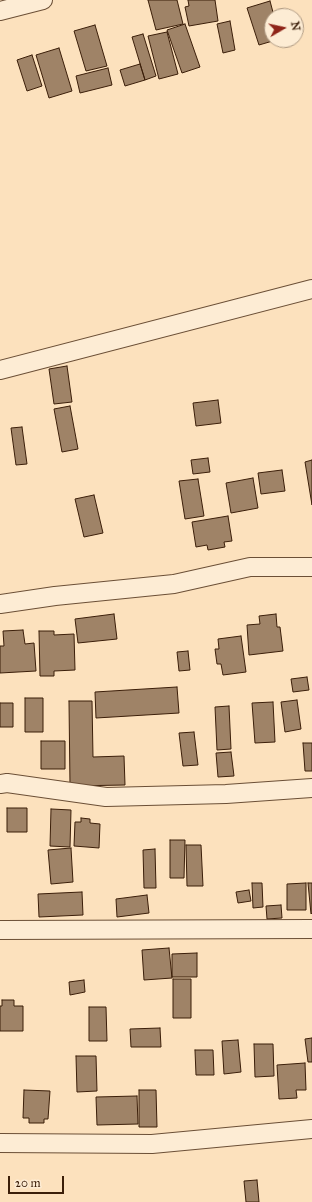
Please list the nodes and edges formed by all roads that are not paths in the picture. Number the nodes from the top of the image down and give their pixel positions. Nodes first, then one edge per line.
1 (43, 0) edge
2 (0, 11) edge
3 (312, 289) edge
4 (0, 370) edge
5 (312, 567) edge
6 (0, 604) edge
7 (0, 784) edge
8 (312, 788) edge
9 (312, 929) edge
10 (0, 930) edge
11 (312, 1129) edge
12 (0, 1143) edge

1 - 2 street
3 - 4 street
5 - 6 street
7 - 8 street
9 - 10 street
11 - 12 street

